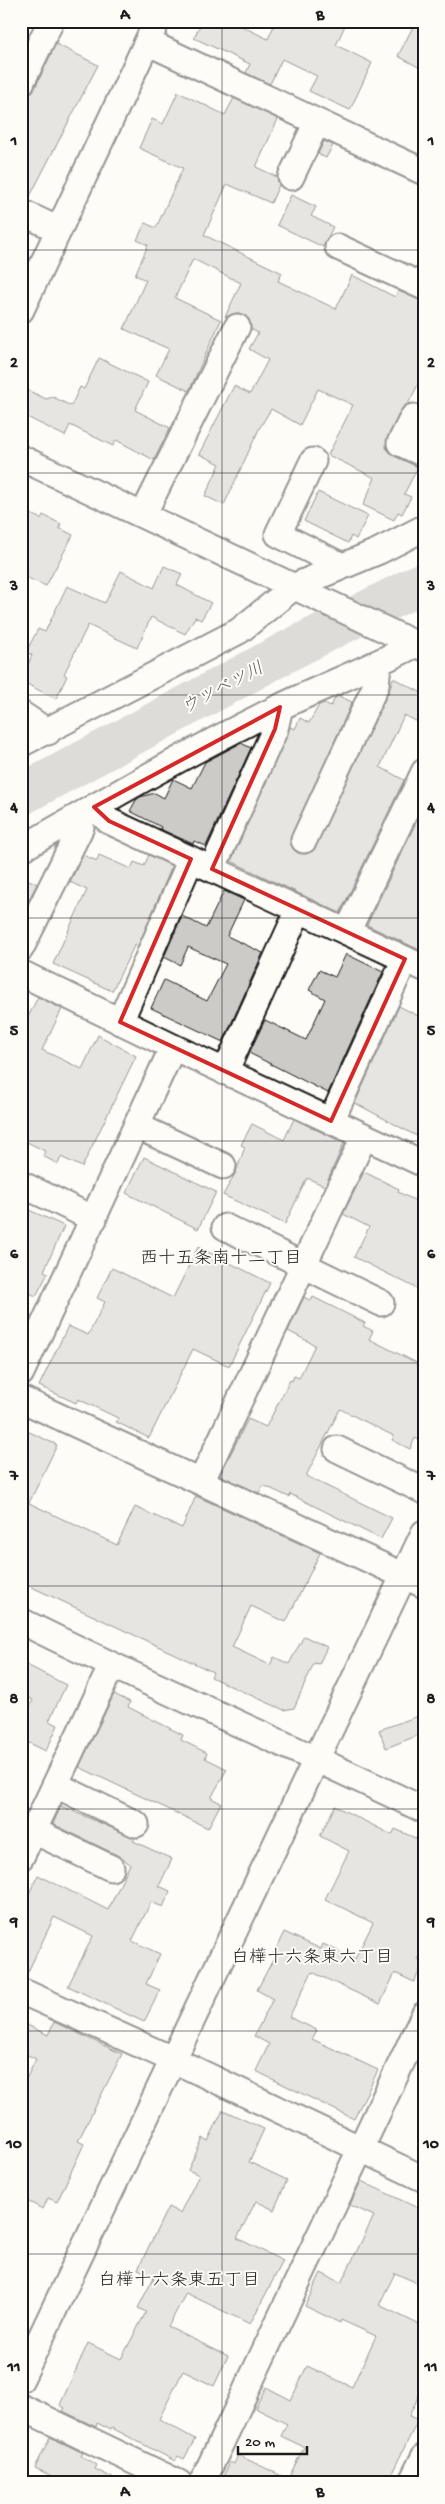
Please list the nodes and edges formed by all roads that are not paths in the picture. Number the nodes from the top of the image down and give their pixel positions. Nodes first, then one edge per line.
1 (51, 21) edge
2 (151, 28) edge
3 (21, 83) edge
4 (317, 122) junction
5 (424, 172) edge
6 (291, 177) dead end
7 (21, 212) edge
8 (59, 230) junction
9 (338, 247) dead end
10 (424, 287) edge
11 (21, 310) edge
12 (237, 327) dead end
13 (413, 416) dead end
14 (424, 454) edge
15 (21, 458) edge
16 (313, 461) dead end
17 (143, 515) junction
18 (424, 528) edge
19 (342, 566) junction
20 (295, 586) junction
21 (412, 642) edge
22 (378, 664) junction
23 (280, 707) junction
24 (21, 714) edge
25 (48, 732) junction
26 (21, 744) edge
27 (421, 786) edge
28 (87, 811) junction
29 (304, 840) dead end
30 (21, 850) edge
31 (202, 864) junction
32 (299, 910) junction
33 (347, 932) junction
34 (21, 948) edge
35 (414, 964) edge
36 (21, 973) edge
37 (120, 1022) junction
38 (173, 1047) junction
39 (225, 1072) junction
40 (331, 1121) junction
41 (137, 1126) junction
42 (364, 1136) junction
43 (424, 1164) edge
44 (222, 1166) dead end
45 (21, 1184) edge
46 (94, 1219) junction
47 (225, 1227) dead end
48 (303, 1265) junction
49 (381, 1303) dead end
50 (21, 1373) edge
51 (21, 1399) edge
52 (337, 1448) dead end
53 (201, 1482) junction
54 (424, 1491) edge
55 (424, 1533) edge
56 (414, 1580) edge
57 (21, 1621) edge
58 (111, 1667) junction
59 (317, 1758) junction
60 (56, 1785) junction
61 (424, 1810) edge
62 (136, 1824) dead end
63 (34, 1831) junction
64 (21, 1857) edge
65 (111, 1868) dead end
66 (21, 1991) edge
67 (424, 2015) edge
68 (174, 2060) junction
69 (362, 2150) junction
70 (424, 2179) edge
71 (21, 2379) edge
72 (21, 2407) edge
73 (424, 2457) edge
74 (179, 2483) edge
75 (202, 2483) edge
76 (411, 2483) edge

1 - 3 street
2 - 4 street
2 - 8 street
4 - 5 street
4 - 6 street
7 - 8 street
8 - 11 street
9 - 10 street
12 - 17 street
13 - 14 street
15 - 17 street
16 - 19 street
17 - 20 street
18 - 19 street
19 - 20 street
20 - 21 street
20 - 25 street
21 - 22 street
22 - 23 street
22 - 29 street
23 - 28 street
23 - 31 street
24 - 25 street
25 - 26 street
27 - 33 street
28 - 30 street
28 - 31 street
28 - 34 street
31 - 32 street
31 - 37 street
32 - 33 street
32 - 39 street
33 - 35 street
35 - 40 street
36 - 37 street
37 - 38 street
38 - 39 street
38 - 41 street
39 - 40 street
40 - 42 street
41 - 44 street
41 - 46 street
42 - 43 street
42 - 48 street
45 - 46 street
46 - 50 street
47 - 48 street
48 - 49 street
48 - 53 street
51 - 53 street
52 - 54 street
53 - 56 street
55 - 56 street
56 - 59 street
57 - 58 street
58 - 59 street
58 - 60 street
59 - 61 street
59 - 68 street
60 - 62 street
60 - 63 street
63 - 64 street
63 - 65 street
66 - 68 street
67 - 69 street
68 - 69 street
68 - 71 street
69 - 70 street
69 - 75 street
72 - 74 street
73 - 76 street

